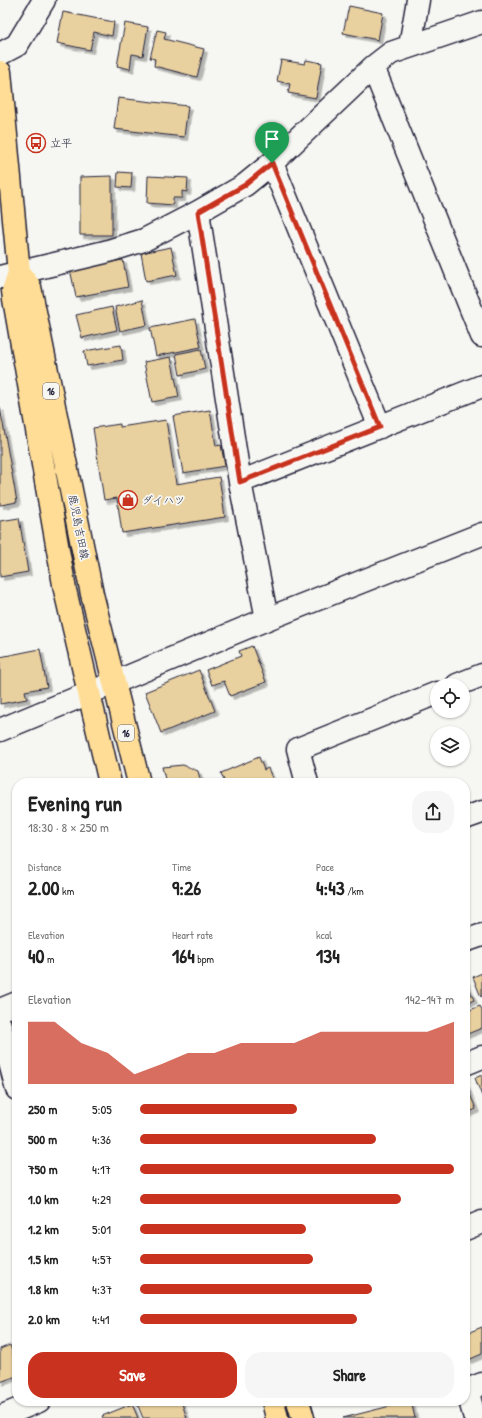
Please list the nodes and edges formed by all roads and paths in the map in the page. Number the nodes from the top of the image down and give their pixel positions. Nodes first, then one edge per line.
1 (44, 0) edge
2 (418, 0) edge
3 (482, 22) edge
4 (410, 46) junction
5 (0, 54) edge
6 (373, 67) junction
7 (0, 72) edge
8 (272, 163) junction
9 (198, 212) junction
10 (10, 275) edge
11 (482, 336) edge
12 (482, 386) edge
13 (380, 427) junction
14 (240, 482) junction
15 (482, 534) edge
16 (267, 619) junction
17 (482, 675) edge
18 (470, 680) edge
19 (114, 683) junction
20 (88, 694) junction
21 (430, 696) edge
22 (0, 730) edge
23 (109, 778) edge
24 (138, 778) edge
25 (306, 778) edge
26 (482, 812) edge
27 (470, 816) edge
28 (482, 935) edge
29 (470, 940) edge
30 (12, 1005) edge
31 (0, 1010) edge
32 (0, 1025) edge
33 (482, 1057) edge
34 (470, 1062) edge
35 (12, 1070) edge
36 (482, 1222) edge
37 (470, 1227) edge
38 (482, 1384) edge
39 (470, 1389) edge
40 (470, 1400) edge
41 (27, 1406) edge
42 (274, 1406) edge
43 (299, 1406) edge
44 (0, 1417) edge
45 (277, 1418) edge
46 (303, 1418) edge
47 (475, 1418) edge

1 - 5 street
2 - 4 street
3 - 4 street
4 - 6 street
6 - 8 street
6 - 11 street
7 - 10 main road, 鹿児島吉田線 / 16
8 - 9 street
8 - 13 street
9 - 10 street
9 - 14 street
10 - 19 main road, 鹿児島吉田線 / 16
10 - 20 main road, 鹿児島吉田線 / 16
12 - 13 street
13 - 14 street
14 - 16 street
15 - 16 street
16 - 19 street
17 - 18 street
19 - 20 street
19 - 24 main road, 鹿児島吉田線 / 16
20 - 22 street
20 - 23 main road, 鹿児島吉田線 / 16
21 - 25 street
26 - 27 street
28 - 29 street
30 - 31 street
32 - 35 street
33 - 34 street
36 - 37 street
38 - 39 street
40 - 47 street
41 - 44 street
42 - 45 main road
43 - 46 main road

